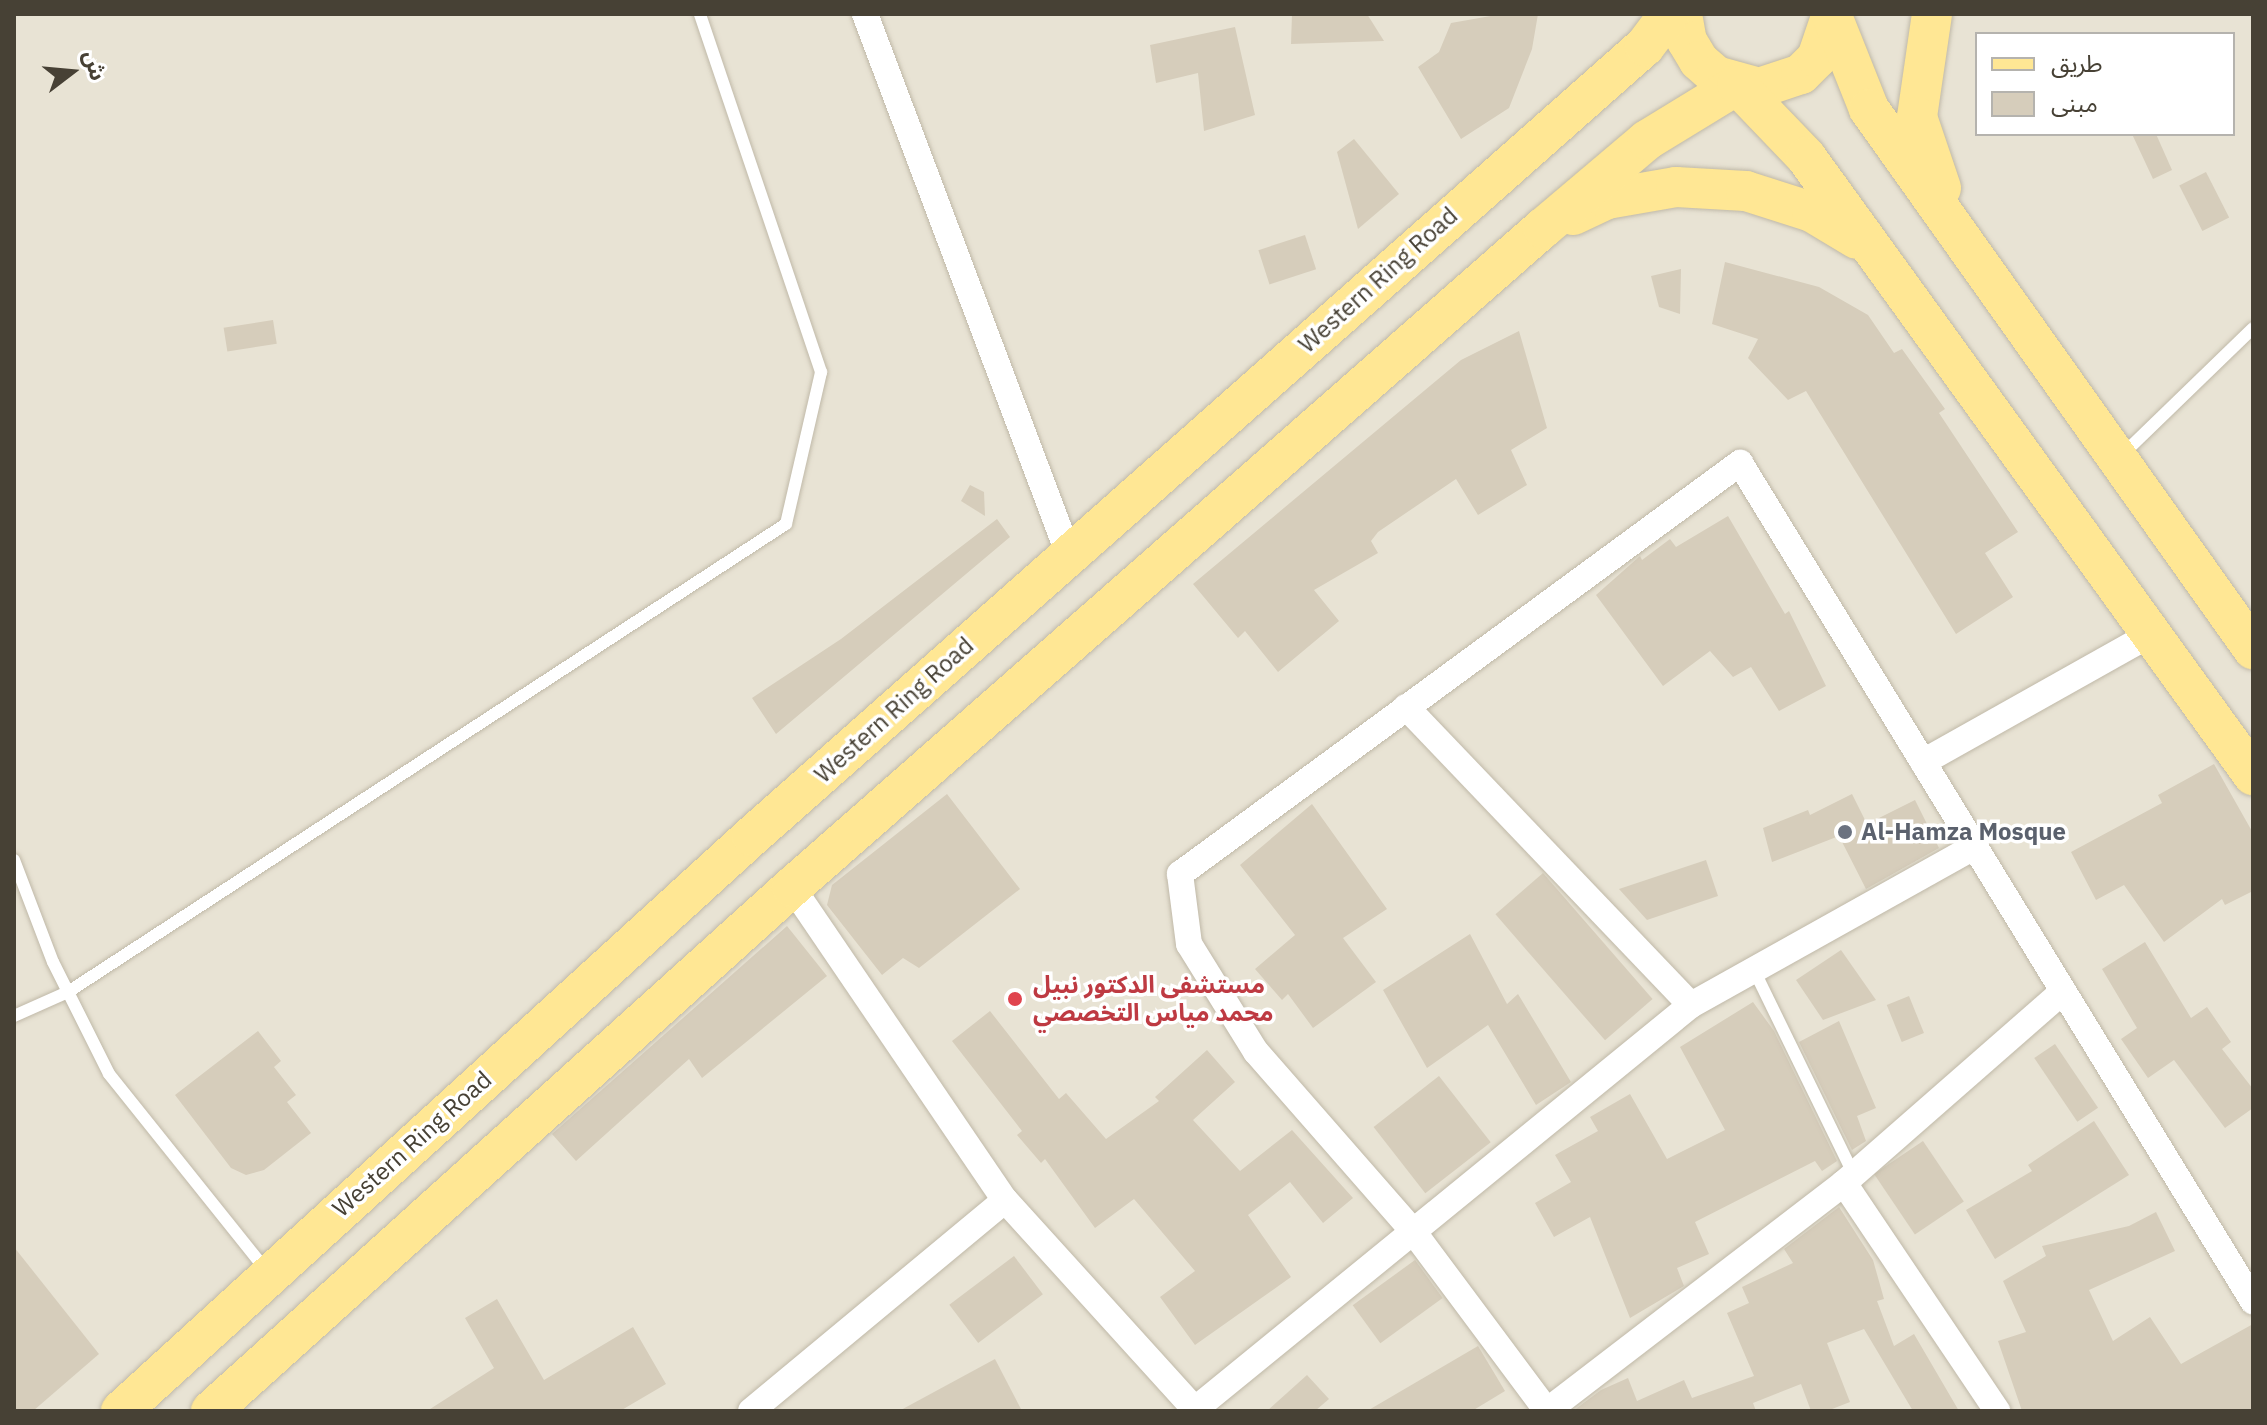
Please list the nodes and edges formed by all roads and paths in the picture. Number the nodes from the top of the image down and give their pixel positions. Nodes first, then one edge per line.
1 (700, 14) edge
2 (865, 14) edge
3 (1669, 14) edge
4 (1682, 14) edge
5 (1932, 14) edge
6 (1832, 15) edge
7 (1737, 85) junction
8 (1543, 228) junction
9 (1955, 229) junction
10 (1873, 248) junction
11 (2253, 328) edge
12 (2118, 459) junction
13 (1069, 555) junction
14 (2151, 634) junction
15 (2253, 649) edge
16 (1406, 707) junction
17 (1923, 762) junction
18 (2253, 775) edge
19 (752, 836) junction
20 (1972, 848) junction
21 (14, 860) edge
22 (792, 887) junction
23 (1754, 970) junction
24 (2063, 991) junction
25 (68, 992) junction
26 (1691, 1005) junction
27 (14, 1016) edge
28 (1849, 1179) junction
29 (1005, 1200) junction
30 (1412, 1230) junction
31 (269, 1273) junction
32 (2252, 1295) edge
33 (121, 1411) edge
34 (211, 1411) edge
35 (751, 1411) edge
36 (1195, 1411) edge
37 (1547, 1411) edge
38 (1997, 1411) edge

1 - 25 lane
2 - 13 street
3 - 13 main road, Western Ring Road
4 - 7 main road
5 - 9 main road
6 - 7 main road
6 - 9 main road
7 - 8 main road
7 - 10 main road
8 - 10 main road
8 - 22 main road
9 - 12 main road
10 - 14 main road
11 - 12 lane
12 - 15 main road
13 - 19 main road, Western Ring Road
14 - 17 street
14 - 18 main road
16 - 17 street
16 - 26 street
16 - 30 street
17 - 20 street
19 - 22 main road
19 - 31 main road, Western Ring Road
20 - 23 street
20 - 24 street
21 - 25 lane
22 - 29 street
22 - 34 main road
23 - 26 street
23 - 28 lane
24 - 28 street
24 - 32 street
25 - 27 lane
25 - 31 lane
26 - 30 street
28 - 37 street
28 - 38 street
29 - 35 street
29 - 36 street
30 - 36 street
30 - 37 street
31 - 33 main road, Western Ring Road

